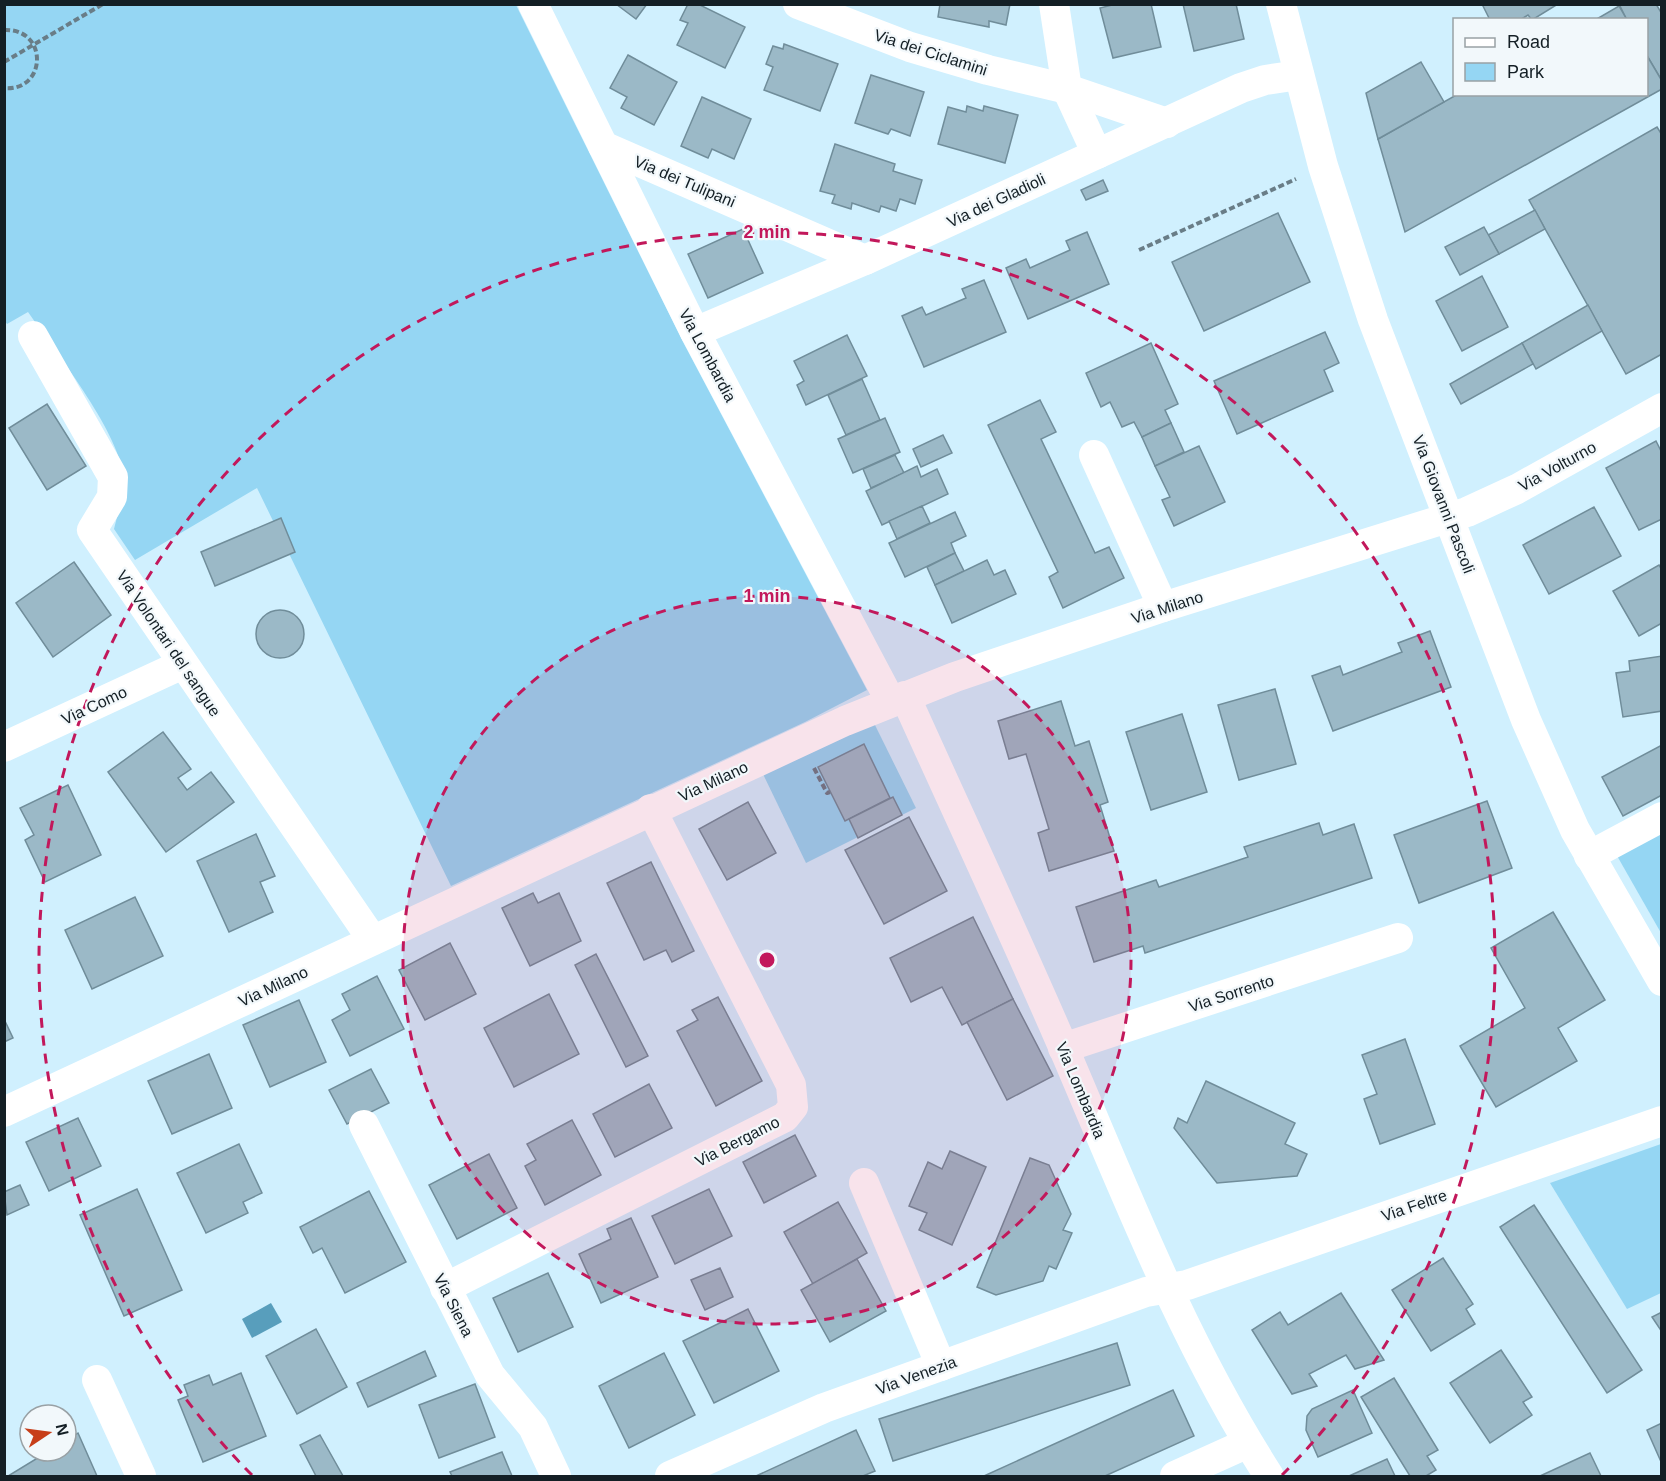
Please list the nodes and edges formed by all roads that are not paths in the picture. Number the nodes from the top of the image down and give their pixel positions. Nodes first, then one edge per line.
1 (533, 4) edge
2 (798, 4) edge
3 (1054, 4) edge
4 (1281, 4) edge
5 (1299, 75) junction
6 (1067, 89) junction
7 (1167, 123) junction
8 (603, 146) junction
9 (1097, 154) junction
10 (865, 260) junction
11 (695, 332) junction
12 (33, 336) dead end
13 (1662, 408) edge
14 (1094, 455) dead end
15 (1450, 518) junction
16 (1163, 607) junction
17 (183, 664) junction
18 (898, 699) junction
19 (4, 747) edge
20 (651, 809) junction
21 (1662, 817) edge
22 (1589, 856) junction
23 (372, 939) junction
24 (1398, 939) dead end
25 (1662, 981) edge
26 (1064, 1048) junction
27 (4, 1112) edge
28 (1662, 1121) edge
29 (363, 1125) dead end
30 (864, 1183) dead end
31 (445, 1288) junction
32 (1167, 1288) junction
33 (941, 1366) junction
34 (97, 1380) dead end
35 (1248, 1443) junction
36 (141, 1476) edge
37 (556, 1476) edge
38 (670, 1476) edge
39 (1175, 1476) edge
40 (1269, 1476) edge

1 - 8 street, Via Lombardia
2 - 6 street, Via dei Ciclamini
3 - 6 street
4 - 5 street, Via Giovanni Pascoli
5 - 7 street, Via dei Gladioli
5 - 15 street, Via Giovanni Pascoli
6 - 7 street, Via dei Ciclamini
6 - 9 street
7 - 9 street, Via dei Gladioli
8 - 10 street, Via dei Tulipani
8 - 11 street, Via Lombardia
9 - 10 street, Via dei Gladioli
10 - 11 street, Via dei Gladioli
11 - 18 street, Via Lombardia
12 - 17 street, Via Volontari del sangue
13 - 15 street, Via Volturno
14 - 16 street
15 - 16 street, Via Milano
15 - 22 street, Via Giovanni Pascoli
16 - 18 street, Via Milano
17 - 19 street, Via Como
17 - 23 street, Via Volontari del sangue
18 - 20 street, Via Milano
18 - 26 street, Via Lombardia
20 - 23 street, Via Milano
20 - 31 street, Via Bergamo
21 - 22 street
22 - 25 street, Via Giovanni Pascoli
23 - 27 street, Via Milano
24 - 26 street, Via Sorrento
26 - 32 street, Via Lombardia
28 - 32 street, Via Feltre
29 - 31 street, Via Siena
30 - 33 street
31 - 37 street, Via Siena
32 - 33 street, Via Venezia
32 - 35 street, Via Lombardia
33 - 38 street, Via Venezia
34 - 36 street
35 - 39 street
35 - 40 street, Via Lombardia

